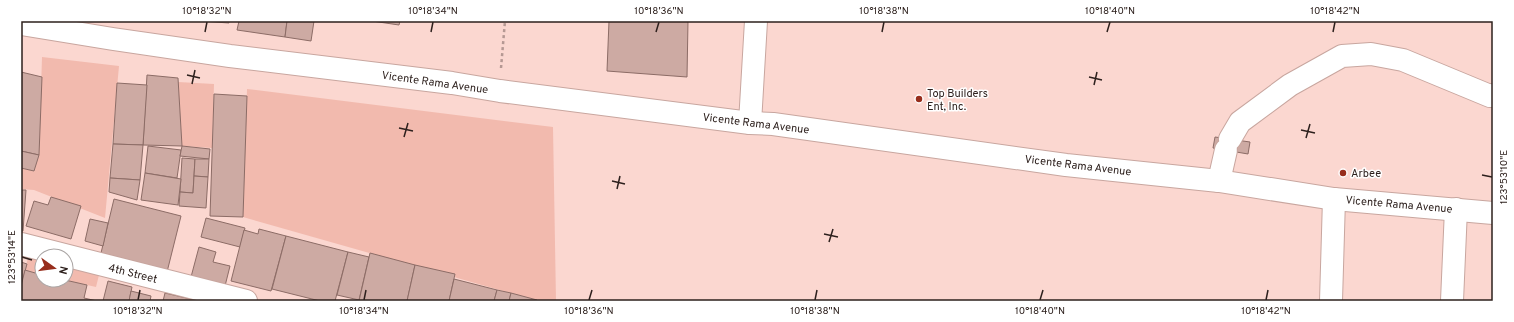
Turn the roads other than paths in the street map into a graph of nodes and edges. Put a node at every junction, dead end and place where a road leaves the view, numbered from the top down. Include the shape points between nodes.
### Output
1 (756, 21) edge
2 (21, 24) edge
3 (84, 27) edge
4 (1493, 95) edge
5 (750, 123) junction
6 (1219, 181) junction
7 (1334, 199) junction
8 (1456, 209) junction
9 (1493, 213) edge
10 (21, 244) edge
11 (246, 301) edge
12 (1331, 301) edge
13 (1452, 301) edge

1 - 5 main road
2 - 3 main road, Vicente Rama Avenue
3 - 5 main road, Vicente Rama Avenue via 112,39
4 - 6 main road via 1490,96 1403,60 1371,54 1342,56 1290,85 1240,122 1228,145
5 - 6 main road, Vicente Rama Avenue via 1066,165
6 - 7 main road, Vicente Rama Avenue
7 - 8 main road, Vicente Rama Avenue
7 - 12 main road
8 - 9 main road, Vicente Rama Avenue
8 - 13 main road
10 - 11 main road, 4th Street

